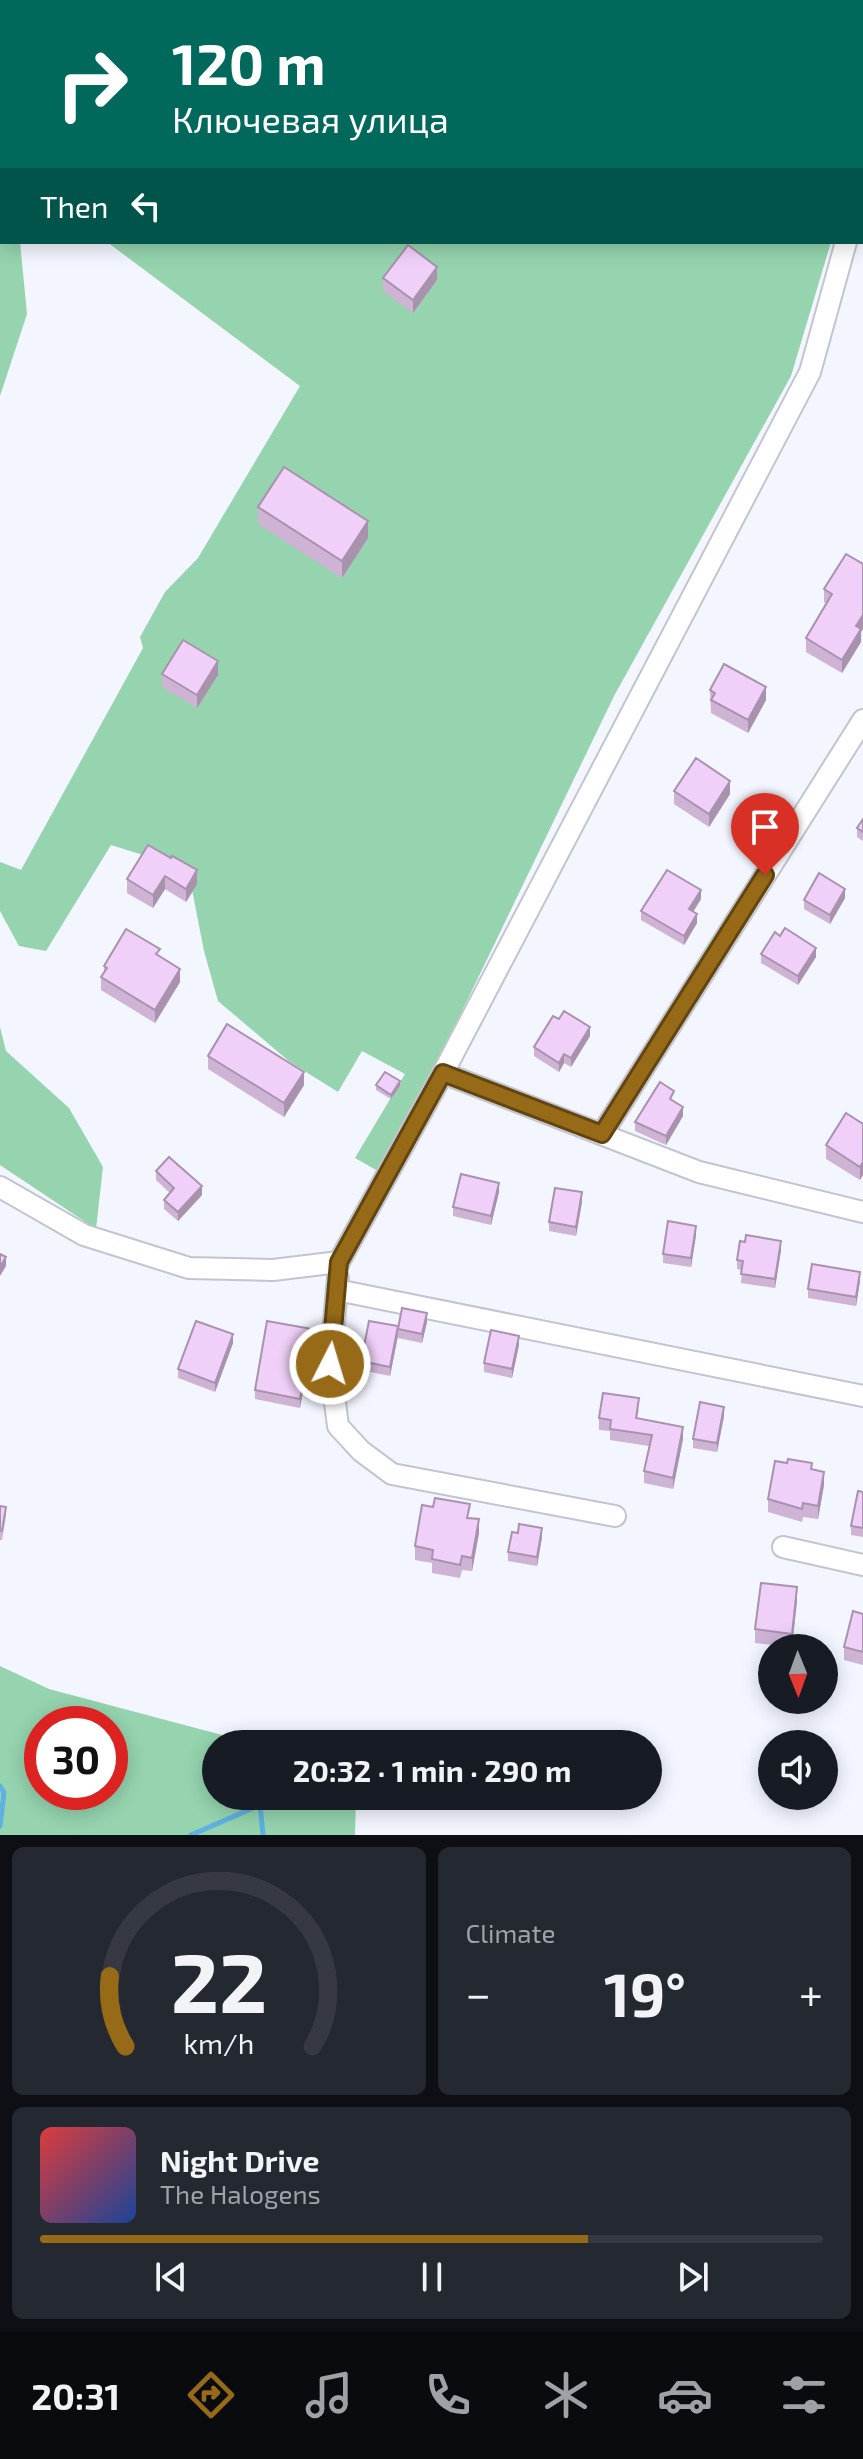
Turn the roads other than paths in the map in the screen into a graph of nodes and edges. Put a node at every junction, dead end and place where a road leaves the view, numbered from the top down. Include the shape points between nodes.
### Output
1 (845, 244) edge
2 (863, 720) edge
3 (443, 1073) junction
4 (602, 1134) junction
5 (0, 1187) edge
6 (863, 1212) edge
7 (339, 1262) junction
8 (337, 1290) junction
9 (863, 1396) edge
10 (615, 1516) dead end
11 (783, 1547) dead end
12 (863, 1565) edge

1 - 3 street via 810,372
2 - 4 street
3 - 4 street
3 - 7 street
4 - 6 street via 699,1172
5 - 7 street via 84,1235 189,1268 273,1270
7 - 8 street
8 - 9 street
8 - 10 street via 330,1364 338,1426 361,1451 392,1474
11 - 12 street

